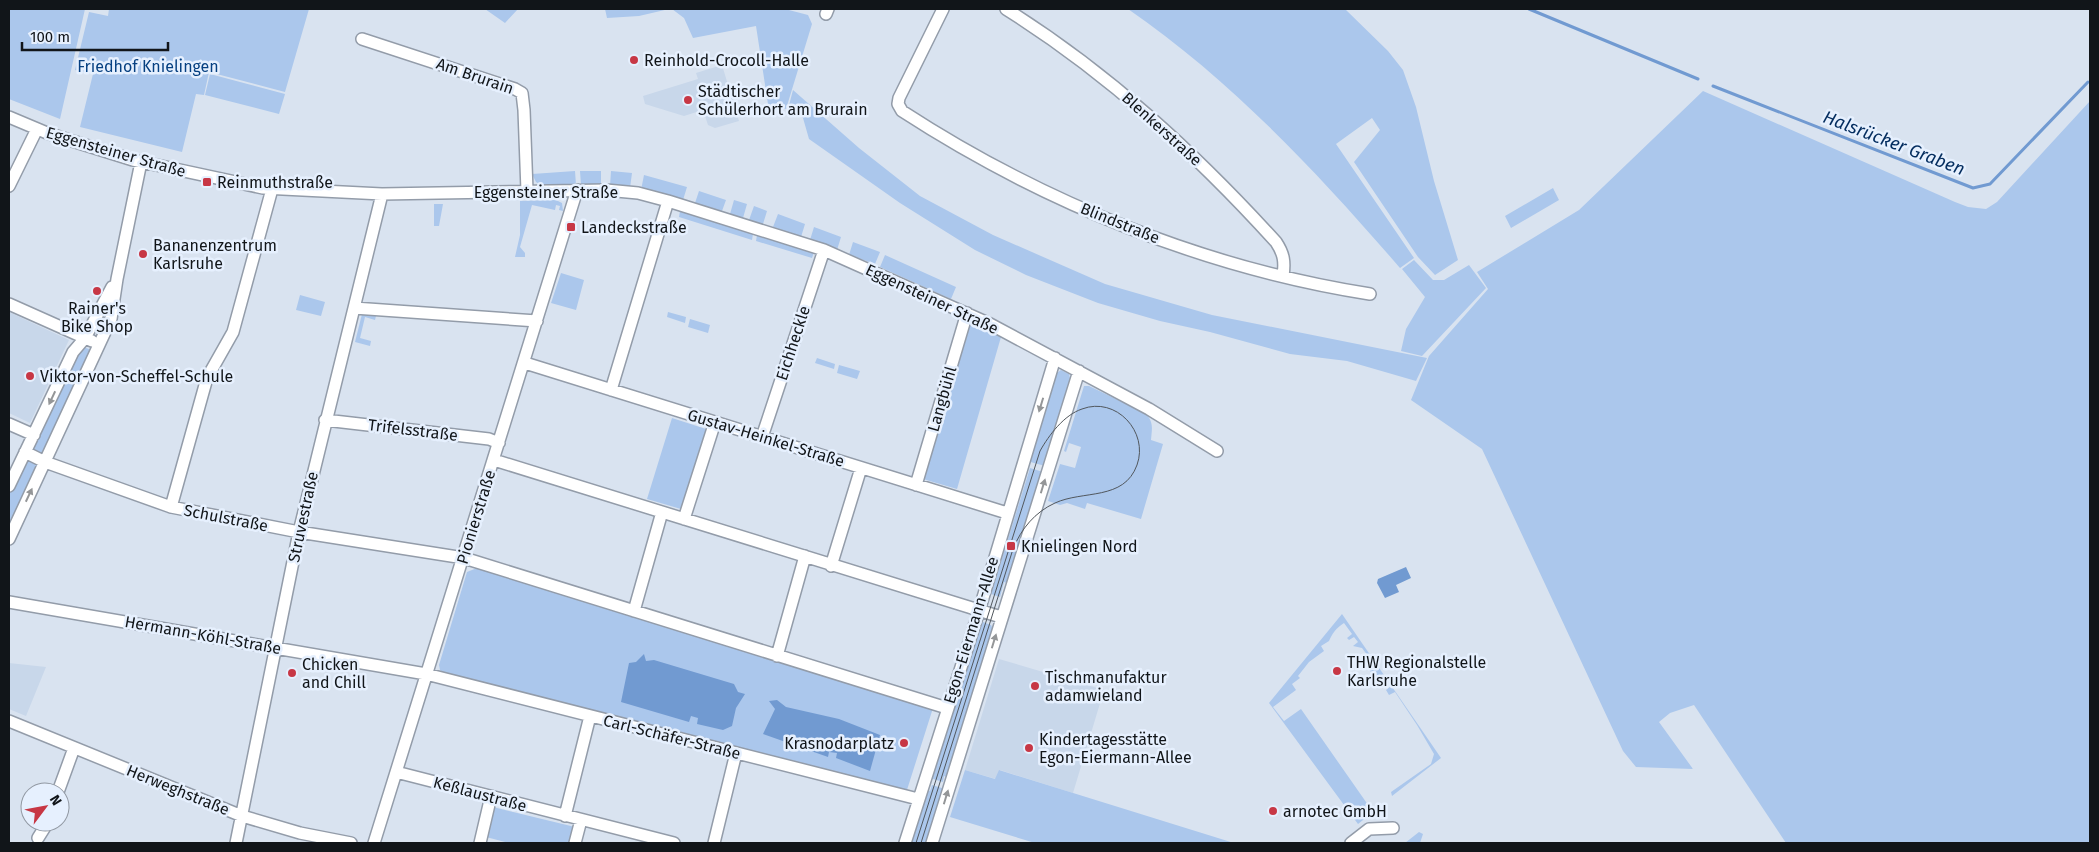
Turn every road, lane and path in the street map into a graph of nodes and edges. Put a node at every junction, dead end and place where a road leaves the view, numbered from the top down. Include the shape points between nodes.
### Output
1 (943, 9) edge
2 (1006, 9) edge
3 (362, 39) dead end
4 (9, 117) edge
5 (37, 129) junction
6 (141, 162) junction
7 (9, 186) edge
8 (272, 189) junction
9 (577, 190) junction
10 (527, 191) junction
11 (382, 194) junction
12 (668, 202) junction
13 (824, 250) junction
14 (1283, 276) junction
15 (117, 279) junction
16 (1370, 294) dead end
17 (9, 304) edge
18 (354, 308) junction
19 (967, 313) junction
20 (537, 321) junction
21 (85, 338) junction
22 (100, 344) junction
23 (1055, 358) junction
24 (525, 363) junction
25 (1079, 371) junction
26 (610, 390) junction
27 (325, 420) junction
28 (715, 422) junction
29 (9, 424) edge
30 (34, 435) junction
31 (762, 437) junction
32 (499, 442) junction
33 (1217, 451) dead end
34 (25, 452) junction
35 (494, 460) junction
36 (45, 462) junction
37 (861, 468) junction
38 (916, 485) junction
39 (9, 486) edge
40 (172, 507) junction
41 (662, 512) junction
42 (1007, 513) junction
43 (684, 519) junction
44 (299, 532) junction
45 (9, 539) edge
46 (805, 556) junction
47 (464, 558) junction
48 (831, 566) junction
49 (9, 602) edge
50 (979, 610) junction
51 (634, 611) junction
52 (1001, 617) junction
53 (276, 648) junction
54 (777, 656) junction
55 (426, 674) junction
56 (947, 708) junction
57 (590, 716) junction
58 (9, 721) edge
59 (74, 748) junction
60 (736, 753) junction
61 (396, 772) junction
62 (62, 782) edge
63 (491, 796) junction
64 (918, 799) junction
65 (242, 816) junction
66 (565, 816) junction
67 (581, 820) junction
68 (1393, 828) dead end
69 (42, 832) edge
70 (38, 838) dead end
71 (236, 843) edge
72 (352, 843) edge
73 (374, 843) edge
74 (480, 843) edge
75 (575, 843) edge
76 (673, 843) edge
77 (714, 843) edge
78 (905, 843) edge
79 (932, 843) edge
80 (1351, 843) edge

1 - 14 street, Blindstraße via 899,98 902,111 947,140 1058,198 1172,244
2 - 14 street, Blenkerstraße via 1120,90 1192,154 1282,250 1285,261
3 - 10 street, Am Brurain via 522,93
4 - 5 street, Eggensteiner Straße
5 - 6 street, Eggensteiner Straße
5 - 7 street
6 - 8 street, Eggensteiner Straße
6 - 15 street
8 - 11 street, Eggensteiner Straße
8 - 40 street via 233,332 207,378
9 - 10 street, Eggensteiner Straße
9 - 12 street, Eggensteiner Straße via 632,192
9 - 20 street, Pionierstraße
10 - 11 street, Eggensteiner Straße
11 - 18 street, Struvestraße
12 - 13 street, Eggensteiner Straße
12 - 26 street
13 - 19 street, Eggensteiner Straße
13 - 31 street, Eichheckle
14 - 16 street, Blindstraße
15 - 21 street
15 - 22 street via 111,319
17 - 21 street
18 - 20 street
18 - 27 street, Struvestraße
19 - 23 street, Eggensteiner Straße
19 - 38 street, Langbühl
20 - 24 street, Pionierstraße
21 - 22 street
21 -> 30 street via 73,352
22 - 36 street
23 - 25 street, Eggensteiner Straße
23 -> 42 street, Egon-Eiermann-Allee
24 - 26 street, Gustav-Heinkel-Straße
24 - 32 street, Pionierstraße
25 - 33 street, Eggensteiner Straße
52 -> 25 street, Egon-Eiermann-Allee
26 - 28 street, Gustav-Heinkel-Straße
27 - 32 street, Trifelsstraße
27 - 44 street, Struvestraße
28 - 31 street, Gustav-Heinkel-Straße
28 - 43 street
29 - 30 street
30 - 34 street
31 - 37 street, Gustav-Heinkel-Straße
32 - 35 street, Pionierstraße
34 - 36 street, Schulstraße
34 - 39 street
35 - 41 street
35 - 47 street, Pionierstraße
36 - 40 street, Schulstraße
45 -> 36 street
37 - 38 street, Gustav-Heinkel-Straße
37 - 48 street
38 - 42 street, Gustav-Heinkel-Straße
40 - 44 street, Schulstraße
41 - 43 street
41 - 51 street
42 - 50 street, Egon-Eiermann-Allee
43 - 46 street
44 - 47 street, Schulstraße
44 - 53 street, Struvestraße
46 - 48 street
46 - 54 street
47 - 51 street, Schulstraße
47 - 55 street, Pionierstraße
48 - 50 street
49 - 53 street, Hermann-Köhl-Straße
50 - 52 street
50 - 56 street, Egon-Eiermann-Allee
51 - 54 street, Schulstraße
79 -> 52 street, Egon-Eiermann-Allee
53 - 55 street, Hermann-Köhl-Straße
53 - 65 street, Struvestraße
54 - 56 street, Schulstraße
55 - 57 street, Carl-Schäfer-Straße
55 - 61 street, Pionierstraße
56 - 64 street, Egon-Eiermann-Allee
57 - 60 street, Carl-Schäfer-Straße
57 - 66 street
58 - 59 street, Herweghstraße
59 - 62 street
59 - 65 street, Herweghstraße
60 - 64 street, Carl-Schäfer-Straße
60 - 77 street
61 - 63 street, Keßlaustraße
61 - 73 street, Pionierstraße
63 - 66 street, Keßlaustraße
63 - 74 street
64 - 78 street, Egon-Eiermann-Allee
65 - 71 street, Struvestraße
65 - 72 street, Herweghstraße via 300,833
66 - 67 street, Keßlaustraße
67 - 75 street
67 - 76 street, Keßlaustraße
68 - 80 street via 1369,829
69 - 70 street

